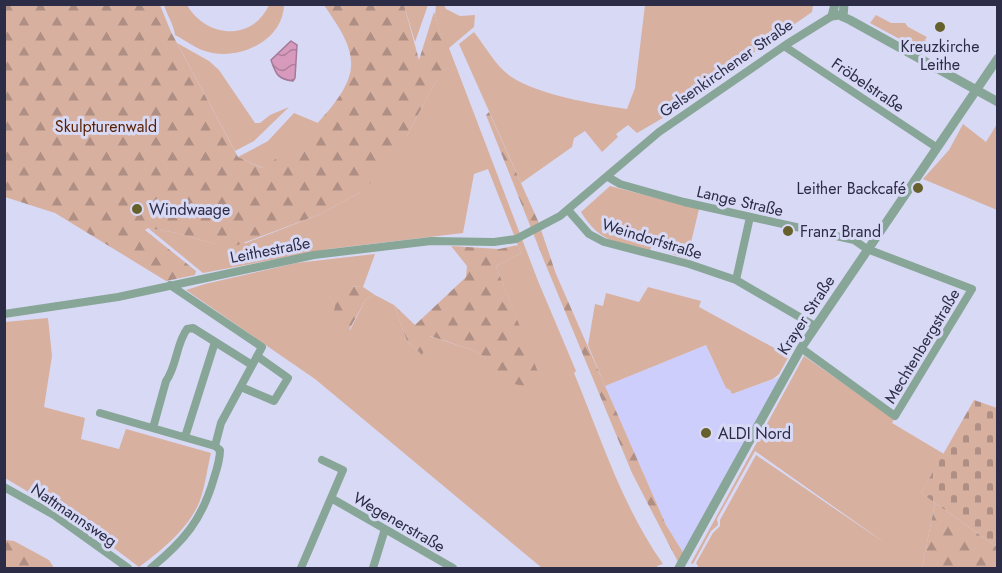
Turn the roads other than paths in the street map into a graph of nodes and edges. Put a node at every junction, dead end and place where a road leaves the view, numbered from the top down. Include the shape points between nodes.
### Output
1 (835, 4) edge
2 (844, 4) edge
3 (832, 16) junction
4 (843, 17) junction
5 (784, 46) junction
6 (998, 58) edge
7 (976, 88) junction
8 (998, 102) edge
9 (936, 147) junction
10 (608, 177) junction
11 (568, 210) junction
12 (750, 217) junction
13 (542, 227) joint
14 (867, 249) junction
15 (736, 280) junction
16 (170, 285) junction
17 (972, 289) joint
18 (4, 314) edge
19 (815, 326) junction
20 (214, 342) junction
21 (801, 348) junction
22 (257, 356) junction
23 (252, 365) junction
24 (240, 387) junction
25 (100, 413) dead end
26 (153, 428) junction
27 (185, 437) junction
28 (215, 446) junction
29 (322, 460) dead end
30 (4, 487) edge
31 (331, 498) junction
32 (385, 529) junction
33 (128, 568) edge
34 (151, 568) edge
35 (301, 568) edge
36 (372, 568) edge
37 (453, 568) edge
38 (679, 568) edge

1 - 3 street
2 - 4 street
3 - 4 street
3 - 5 street, Gelsenkirchener Straße
4 - 7 street
5 - 9 street, Fröbelstraße
5 - 10 street, Gelsenkirchener Straße via 659,132
6 - 7 street, Krayer Straße
7 - 8 street
7 - 9 street, Krayer Straße
9 - 14 street, Krayer Straße
10 - 11 street, Gelsenkirchener Straße
10 - 12 street, Lange Straße via 652,194
11 - 13 street, Gelsenkirchener Straße
11 - 15 street, Weindorfstraße via 589,234 604,242
12 - 14 street, Lange Straße via 854,240
12 - 15 street
13 - 16 street, Leithestraße via 508,241 431,241 314,255
14 - 17 street, Lange Straße
14 - 19 street, Krayer Straße
15 - 19 street, Weindorfstraße
16 - 18 street, Leithestraße
16 - 22 street via 262,347
17 - 21 street, Mechtenbergstraße via 895,416
19 - 21 street, Krayer Straße
20 - 23 street
20 - 26 street via 193,328 184,332
20 - 27 street
21 - 38 street, Krayer Straße
22 - 23 street
22 - 24 street via 288,378 274,401
23 - 24 street
24 - 28 street via 221,423
25 - 26 street
26 - 27 street
27 - 28 street
28 - 34 street via 220,457 196,524
29 - 31 street via 343,470
30 - 33 street, Nattmannsweg via 63,520
31 - 32 street, Wegenerstraße
31 - 35 street
32 - 36 street
32 - 37 street, Wegenerstraße

